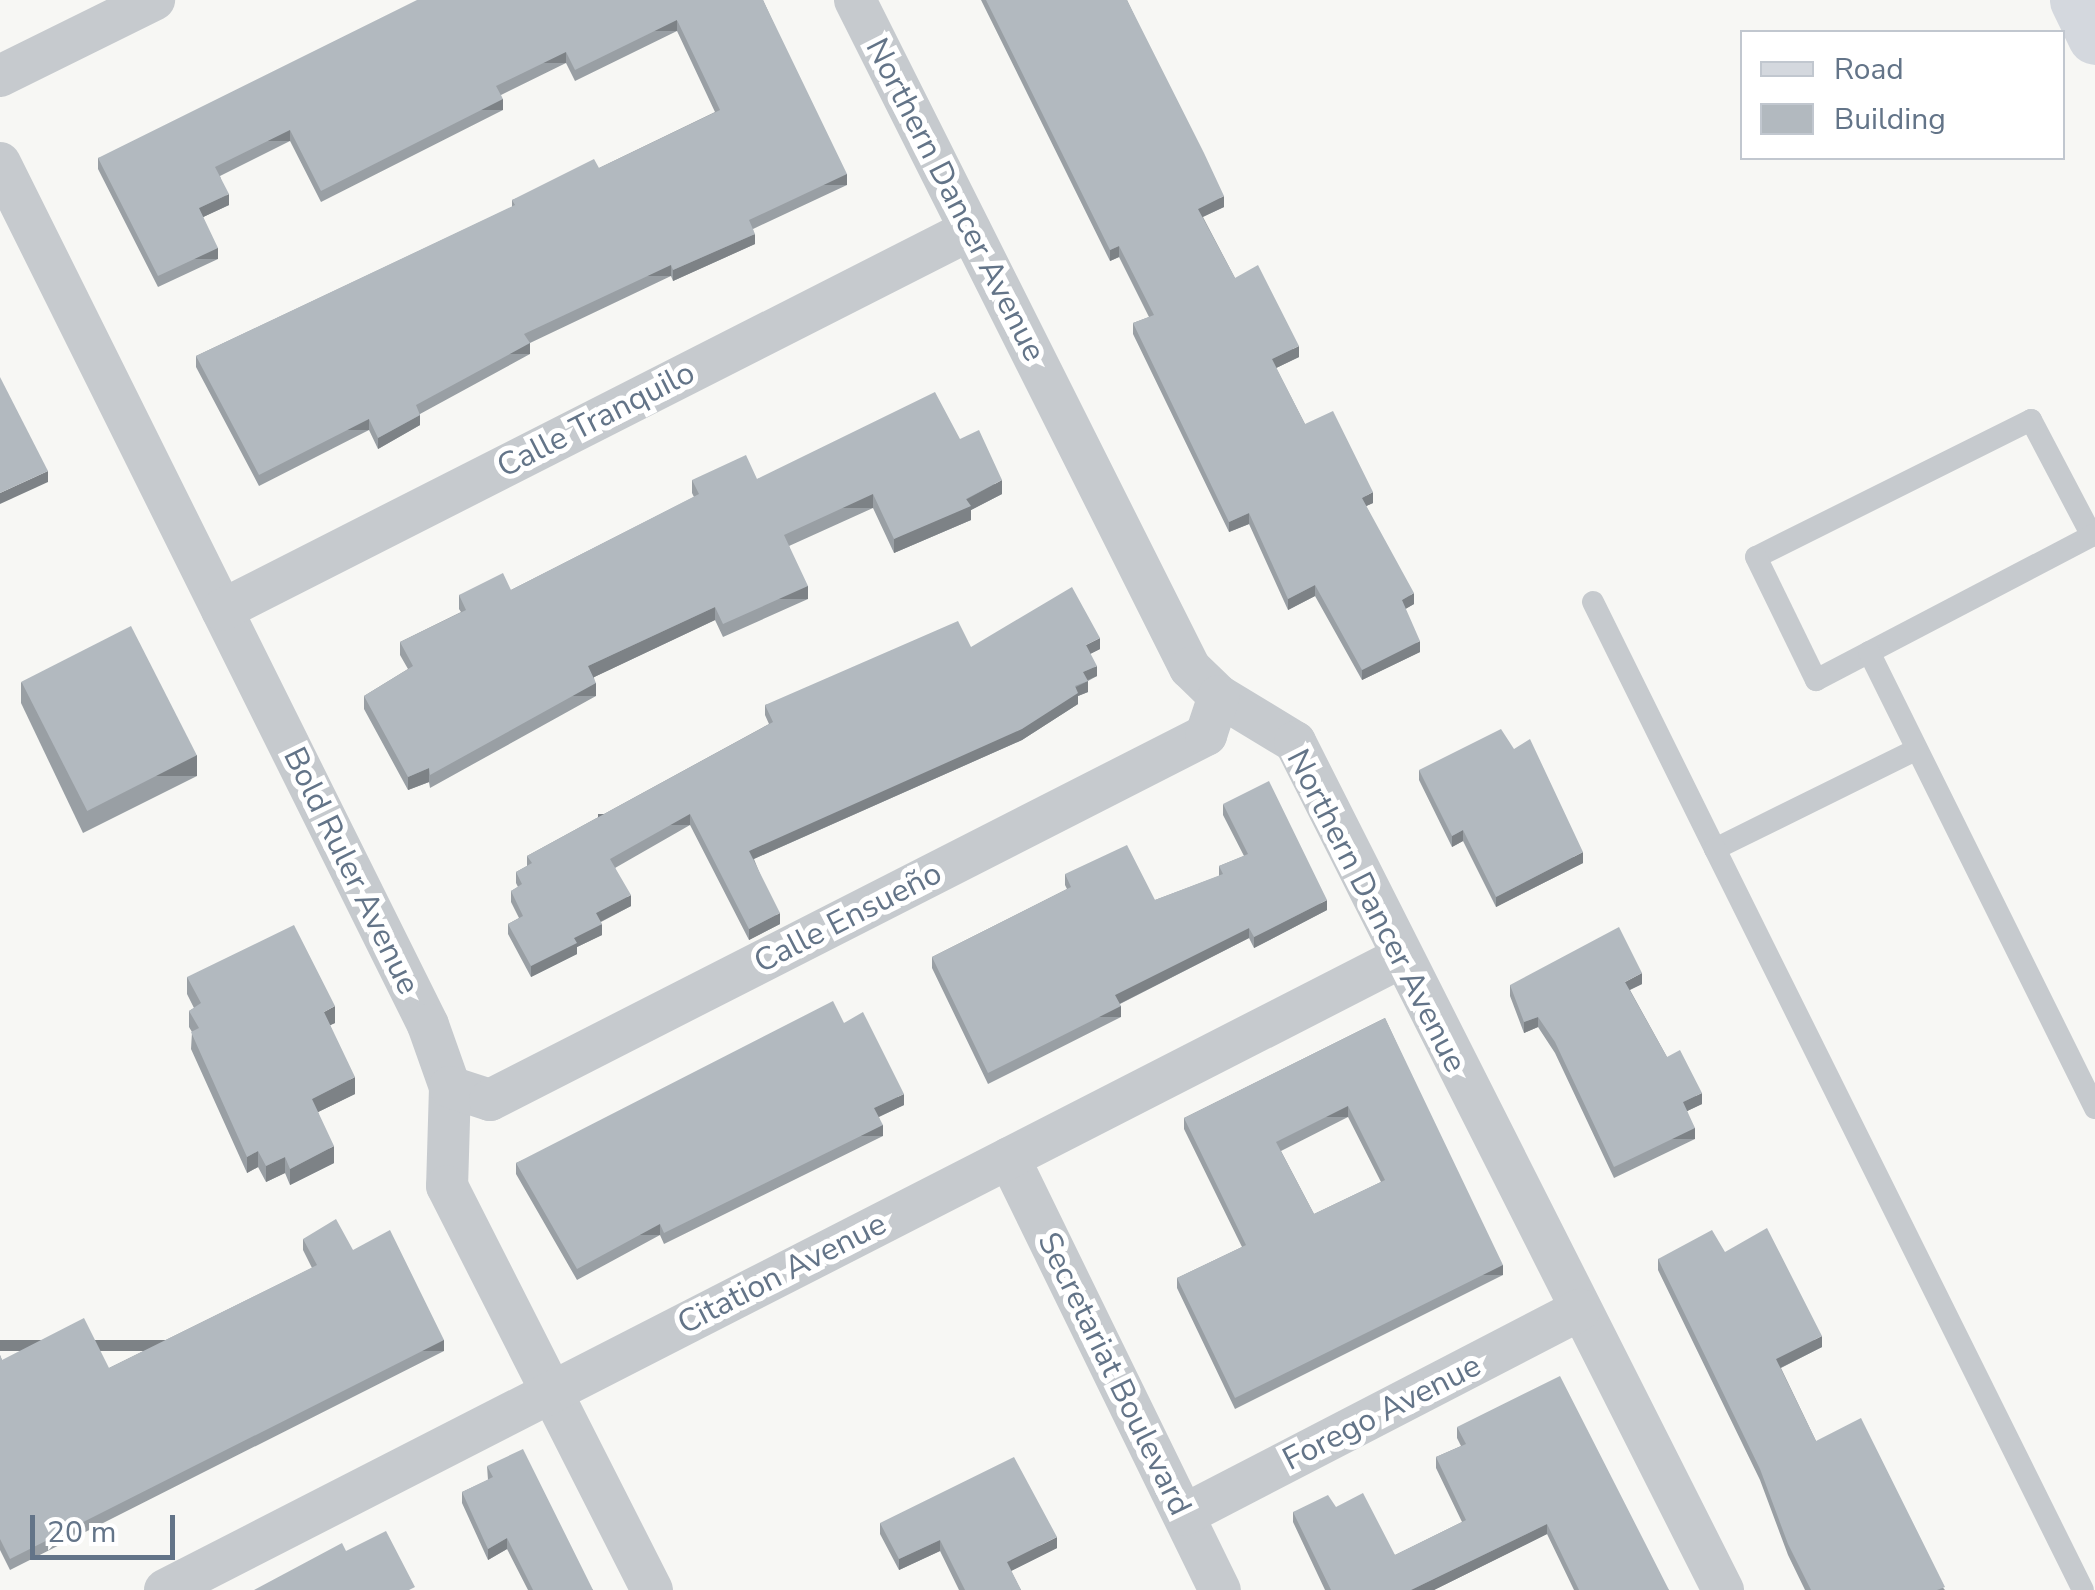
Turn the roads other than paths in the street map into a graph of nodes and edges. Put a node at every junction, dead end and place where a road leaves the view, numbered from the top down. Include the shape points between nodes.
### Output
1 (154, 0) edge
2 (854, 0) edge
3 (2076, 0) edge
4 (2095, 37) edge
5 (0, 76) edge
6 (0, 163) edge
7 (970, 230) junction
8 (2094, 535) edge
9 (1592, 602) dead end
10 (222, 610) junction
11 (1869, 652) junction
12 (1219, 696) junction
13 (1917, 749) junction
14 (1714, 849) junction
15 (1400, 958) junction
16 (450, 1086) junction
17 (2095, 1108) edge
18 (1009, 1158) junction
19 (1580, 1310) junction
20 (552, 1392) junction
21 (1184, 1516) junction
22 (165, 1590) edge
23 (652, 1590) edge
24 (1220, 1590) edge
25 (1723, 1590) edge
26 (2082, 1590) edge

1 - 5 street
2 - 7 street, Northern Dancer Avenue
3 - 4 street
6 - 10 street, Bold Ruler Avenue
7 - 10 street, Calle Tranquilo
7 - 12 street, Northern Dancer Avenue via 1190,668
8 - 11 lane
8 - 11 lane via 2031,420 1756,557 1816,680
9 - 14 lane
10 - 16 street, Bold Ruler Avenue via 428,1024
11 - 13 lane
12 - 15 street, Northern Dancer Avenue via 1295,742
12 - 16 street, Calle Ensueño via 1206,735 490,1100
13 - 14 lane
13 - 17 lane
14 - 26 lane
15 - 18 street, Citation Avenue
15 - 19 street, Northern Dancer Avenue
16 - 20 street, Bold Ruler Avenue via 448,1186
18 - 20 street, Citation Avenue
18 - 21 street, Secretariat Boulevard
19 - 21 street, Forego Avenue
19 - 25 street, Northern Dancer Avenue
20 - 22 street, Citation Avenue
20 - 23 street, Bold Ruler Avenue
21 - 24 street, Secretariat Boulevard

